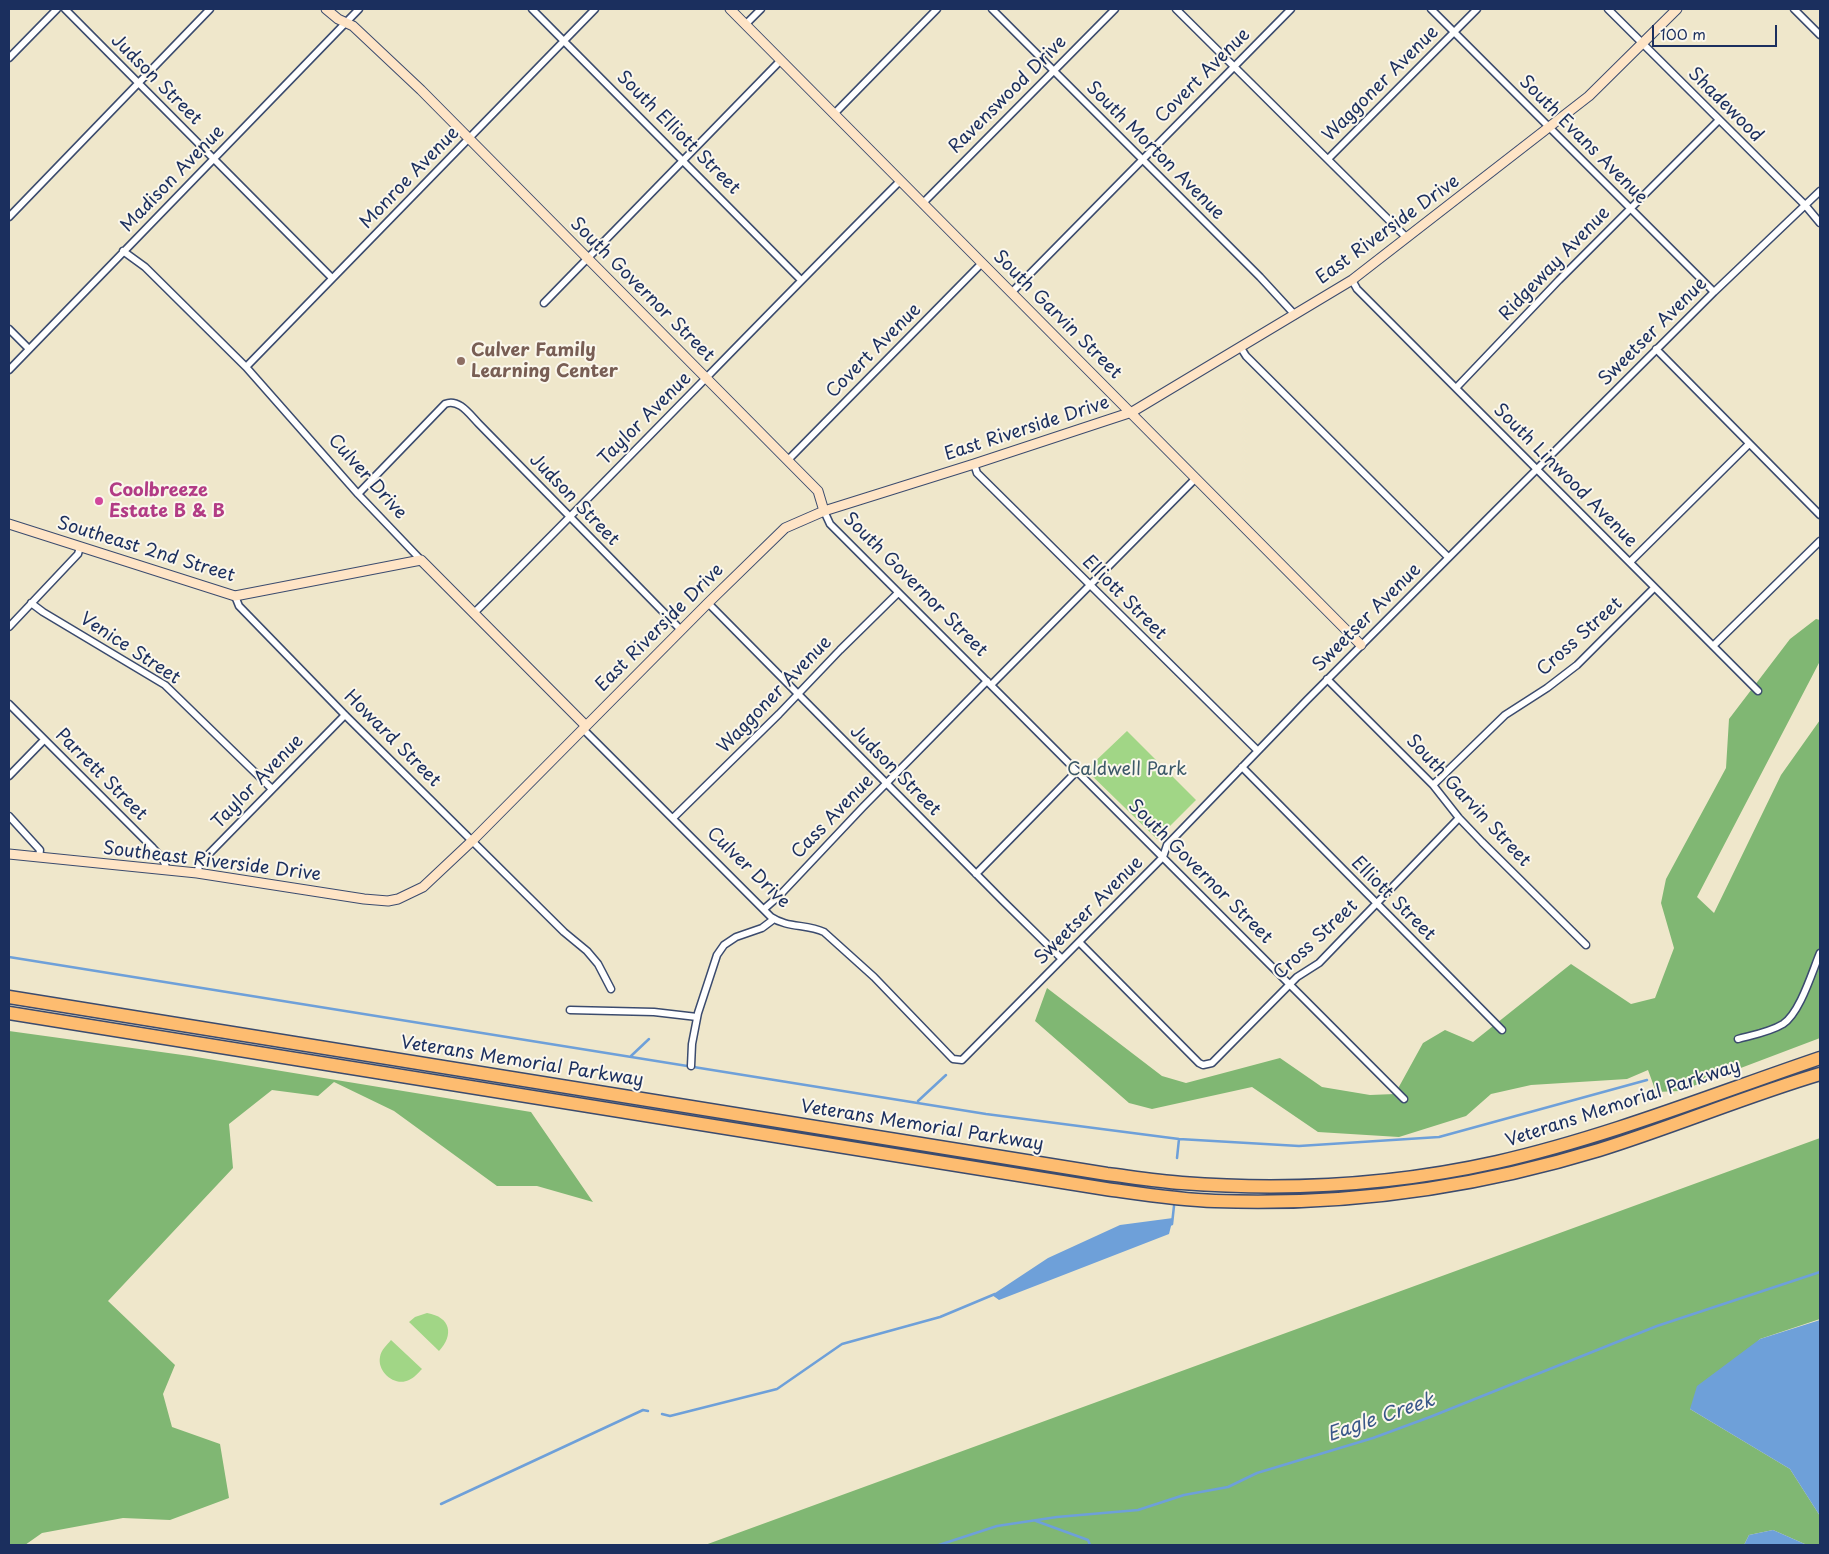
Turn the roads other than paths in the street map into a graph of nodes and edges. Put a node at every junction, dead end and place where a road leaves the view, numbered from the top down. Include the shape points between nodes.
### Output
1 (57, 9) edge
2 (65, 9) edge
3 (210, 9) edge
4 (326, 9) edge
5 (359, 9) edge
6 (532, 9) edge
7 (595, 9) edge
8 (730, 9) edge
9 (761, 9) edge
10 (938, 9) edge
11 (992, 9) edge
12 (1115, 9) edge
13 (1176, 9) edge
14 (1291, 9) edge
15 (1432, 9) edge
16 (1477, 9) edge
17 (1608, 9) edge
18 (1677, 9) edge
19 (1794, 9) edge
20 (346, 22) junction
21 (746, 24) junction
22 (1455, 32) junction
23 (1820, 35) edge
24 (564, 40) junction
25 (1642, 43) junction
26 (9, 58) edge
27 (781, 60) junction
28 (1234, 66) junction
29 (1054, 71) junction
30 (138, 83) junction
31 (834, 114) junction
32 (1719, 120) junction
33 (1550, 127) junction
34 (469, 139) junction
35 (1328, 159) junction
36 (213, 160) junction
37 (683, 160) junction
38 (1142, 160) junction
39 (900, 181) junction
40 (1820, 190) edge
41 (923, 203) junction
42 (1805, 205) junction
43 (1631, 208) junction
44 (9, 217) edge
45 (1820, 223) edge
46 (1407, 238) junction
47 (123, 251) junction
48 (588, 259) junction
49 (982, 263) junction
50 (332, 278) junction
51 (801, 280) junction
52 (1352, 280) junction
53 (1012, 292) junction
54 (1714, 292) junction
55 (544, 303) dead end
56 (1295, 315) junction
57 (9, 329) edge
58 (1241, 348) junction
59 (29, 349) junction
60 (1656, 349) junction
61 (246, 367) junction
62 (9, 370) edge
63 (707, 378) junction
64 (1456, 388) junction
65 (1132, 412) junction
66 (1749, 444) junction
67 (788, 460) junction
68 (974, 464) junction
69 (1537, 469) junction
70 (1196, 478) junction
71 (358, 494) junction
72 (824, 510) junction
73 (1820, 515) edge
74 (570, 518) junction
75 (9, 524) edge
76 (1820, 541) edge
77 (80, 547) junction
78 (1448, 558) junction
79 (421, 560) junction
80 (1630, 562) junction
81 (1090, 586) junction
82 (1654, 588) junction
83 (898, 593) junction
84 (235, 596) junction
85 (31, 603) junction
86 (708, 603) junction
87 (474, 613) junction
88 (9, 626) edge
89 (681, 630) junction
90 (1361, 646) junction
91 (1713, 646) junction
92 (1327, 679) junction
93 (989, 683) junction
94 (1758, 691) dead end
95 (798, 694) junction
96 (9, 704) edge
97 (345, 714) junction
98 (585, 727) junction
99 (44, 740) junction
100 (1257, 750) junction
101 (1242, 767) junction
102 (1076, 772) junction
103 (9, 776) edge
104 (886, 783) junction
105 (1433, 785) junction
106 (272, 789) junction
107 (9, 816) edge
108 (673, 818) junction
109 (1459, 818) junction
110 (473, 840) junction
111 (9, 854) edge
112 (39, 857) junction
113 (1163, 857) junction
114 (166, 870) junction
115 (197, 873) junction
116 (976, 874) junction
117 (410, 894) joint
118 (1376, 903) junction
119 (764, 909) junction
120 (774, 919) junction
121 (1079, 942) junction
122 (1586, 945) dead end
123 (1820, 953) edge
124 (1062, 959) junction
125 (1289, 985) junction
126 (612, 989) dead end
127 (9, 997) edge
128 (570, 1010) dead end
129 (9, 1013) edge
130 (697, 1017) junction
131 (1502, 1030) dead end
132 (1738, 1039) dead end
133 (944, 1049) joint
134 (1820, 1058) edge
135 (691, 1066) dead end
136 (1820, 1074) edge
137 (1404, 1099) dead end

1 - 26 street
2 - 30 street, Judson Street
3 - 30 street
4 - 20 street, South Governor Street
5 - 20 street, Madison Avenue
6 - 24 street, South Elliott Street
7 - 24 street, Monroe Avenue
8 - 21 street, South Garvin Street
9 - 21 street
10 - 31 street
11 - 29 street, South Morton Avenue
12 - 29 street, Ravenswood Drive
13 - 28 street
14 - 28 street, Covert Avenue
15 - 22 street, South Evans Avenue
16 - 22 street, Waggoner Avenue
17 - 25 street, Shadewood
18 - 25 street, East Riverside Drive
19 - 23 street
20 - 34 street, South Governor Street
20 - 36 street, Madison Avenue
21 - 27 street, South Garvin Street
22 - 33 street, South Evans Avenue
22 - 35 street, Waggoner Avenue
24 - 34 street, Monroe Avenue
24 - 37 street, South Elliott Street
25 - 32 street, Shadewood
25 - 33 street, East Riverside Drive via 1589,96
27 - 31 street, South Garvin Street
27 - 37 street
28 - 35 street
28 - 38 street, Covert Avenue
29 - 38 street, South Morton Avenue
29 - 41 street, Ravenswood Drive
30 - 36 street, Judson Street
30 - 44 street
31 - 39 street, South Garvin Street
32 - 42 street, Shadewood
32 - 43 street, Ridgeway Avenue
33 - 43 street, South Evans Avenue
33 - 46 street, East Riverside Drive
34 - 48 street, South Governor Street
34 - 50 street, Monroe Avenue
35 - 46 street
36 - 47 street, Madison Avenue
36 - 50 street, Judson Street
37 - 48 street
37 - 51 street, South Elliott Street
38 - 53 street, Covert Avenue
38 - 56 street, South Morton Avenue
39 - 41 street, South Garvin Street
39 - 51 street, Taylor Avenue
40 - 42 street, Sweetser Avenue
41 - 49 street, South Garvin Street
42 - 45 street, Shadewood
42 - 54 street, Sweetser Avenue
43 - 54 street, South Evans Avenue
43 - 64 street, Ridgeway Avenue
46 - 52 street, East Riverside Drive
47 - 59 street, Madison Avenue
47 - 61 street, Culver Drive via 145,267
48 - 55 street
48 - 63 street, South Governor Street
49 - 53 street, South Garvin Street
49 - 67 street, Covert Avenue
50 - 61 street, Monroe Avenue
51 - 63 street, Taylor Avenue
52 - 56 street, East Riverside Drive
52 - 64 street, South Linwood Avenue via 1357,289
53 - 65 street, South Garvin Street
54 - 60 street, Sweetser Avenue
56 - 58 street, East Riverside Drive
57 - 59 street
58 - 65 street, East Riverside Drive
58 - 78 street
59 - 62 street, Madison Avenue
60 - 66 street
60 - 69 street, Sweetser Avenue
61 - 71 street, Culver Drive
63 - 67 street, South Governor Street
63 - 74 street, Taylor Avenue
64 - 69 street, South Linwood Avenue
65 - 68 street, East Riverside Drive
65 - 70 street, South Garvin Street
66 - 73 street
66 - 80 street
67 - 72 street, South Governor Street via 818,491
68 - 72 street, East Riverside Drive
68 - 81 street, Elliott Street via 977,473
69 - 78 street, Sweetser Avenue
69 - 80 street, South Linwood Avenue
70 - 81 street, Cass Avenue
70 - 90 street, South Garvin Street
71 - 74 street, Judson Street via 449,402 457,403 479,424
71 - 79 street, Culver Drive
72 - 83 street, South Governor Street via 830,524
72 - 86 street, East Riverside Drive via 785,528
74 - 87 street, Taylor Avenue
74 - 89 street, Judson Street
75 - 77 street, Southeast 2nd Street
76 - 91 street
77 - 84 street, Southeast 2nd Street
77 - 85 street via 78,554
78 - 90 street, Sweetser Avenue
79 - 84 street, Southeast 2nd Street
79 - 87 street, Culver Drive
80 - 82 street, South Linwood Avenue
81 - 93 street, Cass Avenue
81 - 100 street, Elliott Street
82 - 91 street, South Linwood Avenue
82 - 105 street, Cross Street via 1578,664 1505,715
83 - 93 street, South Governor Street
83 - 95 street, Waggoner Avenue
84 - 97 street, Howard Street via 239,606
85 - 88 street
85 - 106 street, Venice Street via 164,685
86 - 89 street, East Riverside Drive
86 - 95 street, Judson Street
87 - 98 street, Culver Drive
89 - 98 street, East Riverside Drive
90 - 92 street, Sweetser Avenue
91 - 94 street, South Linwood Avenue
92 - 100 street, Sweetser Avenue
92 - 105 street, South Garvin Street
93 - 102 street, South Governor Street
93 - 104 street, Cass Avenue
95 - 104 street, Judson Street
95 - 108 street, Waggoner Avenue
96 - 99 street, Parrett Street
97 - 106 street, Taylor Avenue
97 - 110 street, Howard Street
98 - 108 street, Culver Drive
98 - 110 street, East Riverside Drive
99 - 103 street
99 - 114 street, Parrett Street via 152,846 166,864
100 - 101 street, Sweetser Avenue
101 - 113 street, Sweetser Avenue via 1167,845
101 - 118 street, Elliott Street
102 - 113 street, South Governor Street
102 - 116 street
104 - 116 street, Judson Street
104 - 119 street, Cass Avenue
105 - 109 street, South Garvin Street
106 - 115 street, Taylor Avenue via 200,863
107 - 112 street via 40,850
108 - 119 street, Culver Drive
109 - 118 street, Cross Street
109 - 122 street, South Garvin Street
110 - 117 street, East Riverside Drive via 423,887
110 - 126 street, Howard Street via 564,932 588,951
111 - 112 street, Southeast Riverside Drive
112 - 114 street, Southeast Riverside Drive
113 - 121 street, Sweetser Avenue
113 - 125 street, South Governor Street
114 - 115 street, Southeast Riverside Drive
115 - 117 street, Southeast Riverside Drive via 364,899 388,900
116 - 124 street, Judson Street
118 - 125 street, Cross Street via 1319,963
118 - 131 street, Elliott Street
119 - 120 street, Culver Drive
120 - 130 street via 724,945 717,955
120 - 133 street, Culver Drive via 817,928 829,935
121 - 124 street, Sweetser Avenue
121 - 125 street, Cross Street via 1204,1065 1213,1063
123 - 132 street via 1798,1006 1788,1020
124 - 133 street, Sweetser Avenue via 967,1057 957,1061
125 - 137 street, South Governor Street
127 - 134 highway, Veterans Memorial Parkway via 1107,1174 1223,1186 1301,1186 1391,1180 1496,1162 1612,1129
128 - 130 street via 654,1012
129 - 136 highway, Veterans Memorial Parkway via 1106,1189 1214,1201 1353,1199 1503,1176 1601,1149
130 - 135 street

